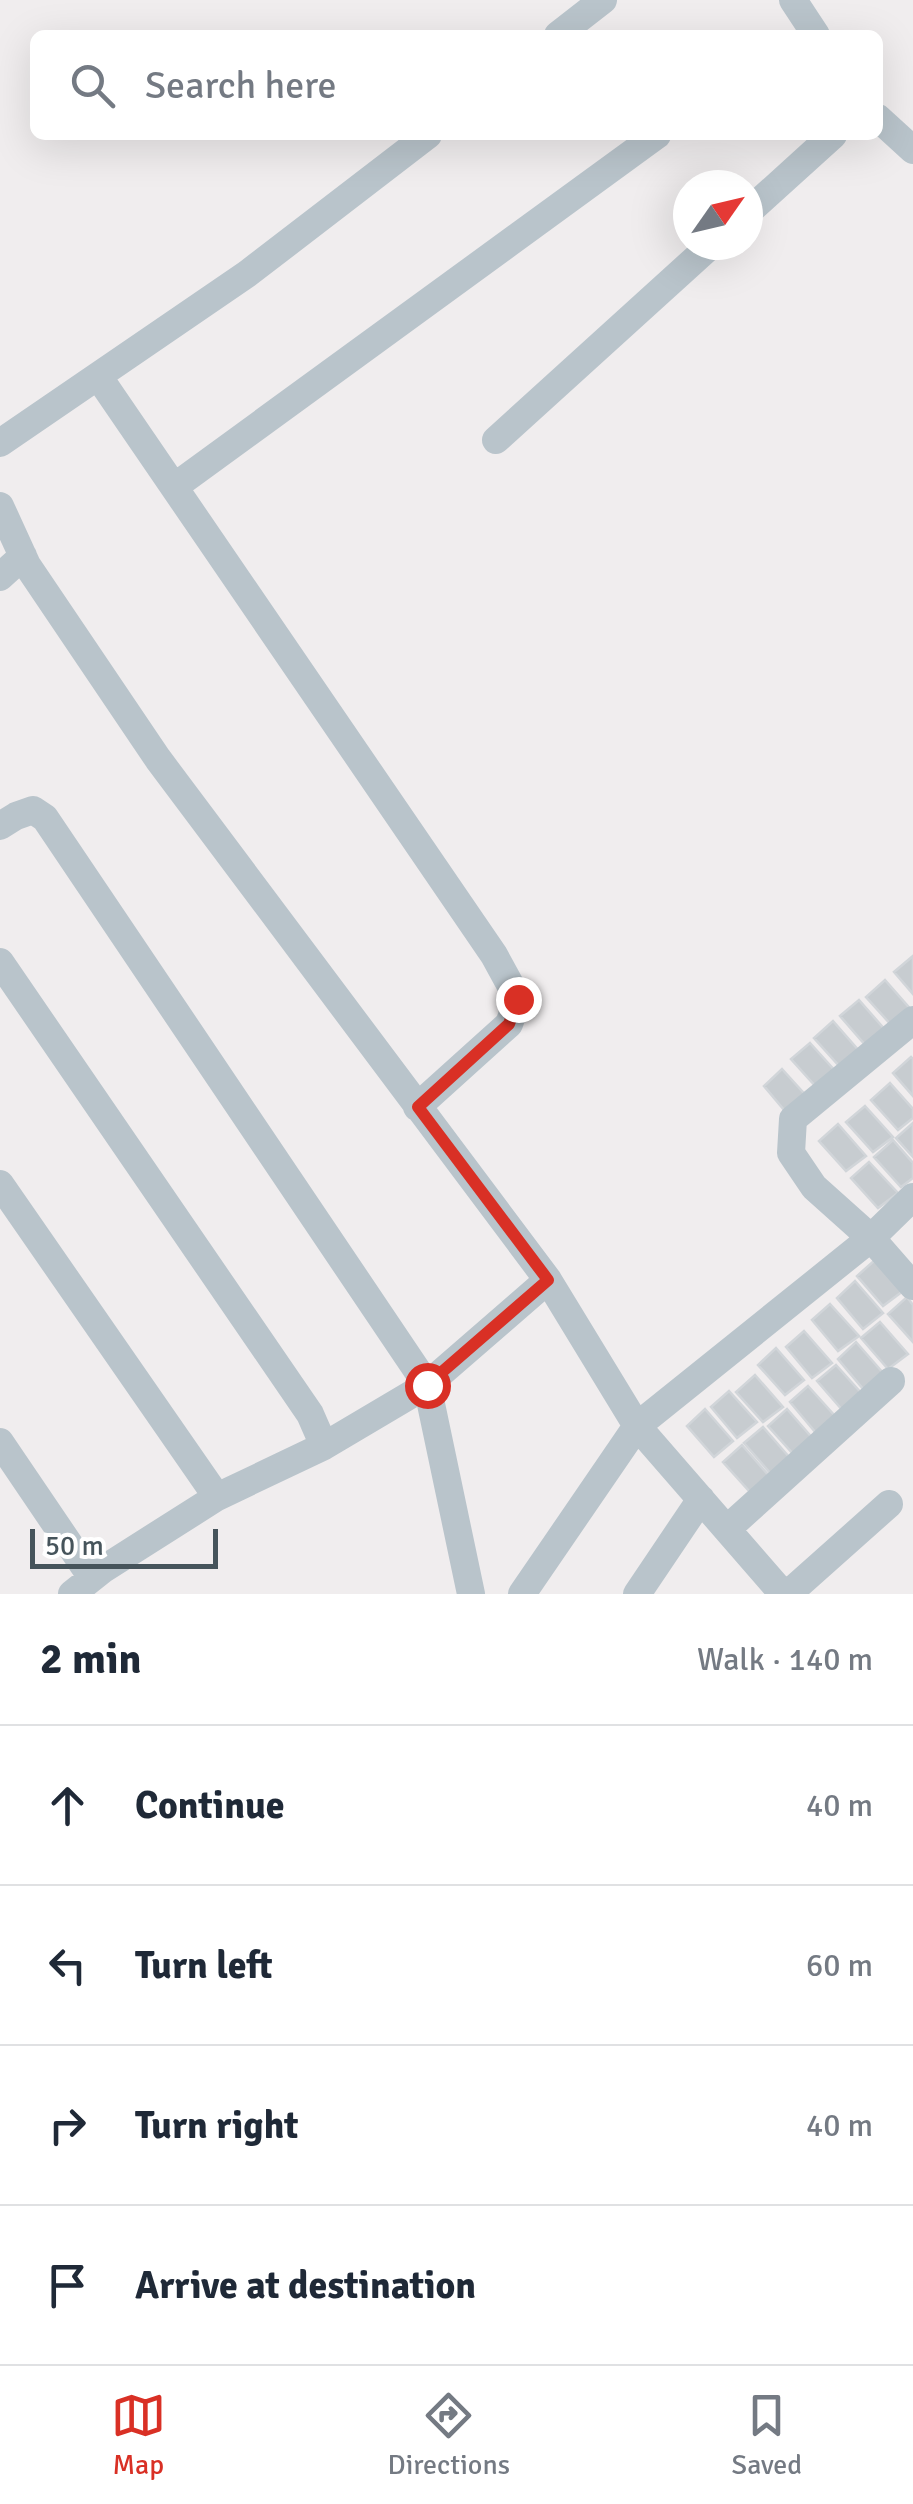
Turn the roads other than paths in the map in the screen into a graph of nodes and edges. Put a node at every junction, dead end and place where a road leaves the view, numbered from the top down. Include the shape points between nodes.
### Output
1 (604, 0) edge
2 (793, 0) edge
3 (565, 30) edge
4 (807, 30) edge
5 (883, 123) edge
6 (421, 140) edge
7 (650, 140) edge
8 (827, 140) edge
9 (913, 150) edge
10 (763, 198) edge
11 (694, 260) edge
12 (98, 376) junction
13 (496, 440) dead end
14 (0, 443) edge
15 (174, 487) junction
16 (0, 506) edge
17 (23, 556) junction
18 (0, 577) edge
19 (0, 826) edge
20 (0, 962) edge
21 (913, 1020) edge
22 (418, 1107) junction
23 (0, 1184) edge
24 (913, 1197) edge
25 (870, 1238) junction
26 (548, 1280) junction
27 (913, 1286) edge
28 (891, 1381) dead end
29 (427, 1385) junction
30 (637, 1426) junction
31 (0, 1442) edge
32 (324, 1446) junction
33 (217, 1496) junction
34 (701, 1499) junction
35 (889, 1504) dead end
36 (727, 1530) junction
37 (102, 1570) junction
38 (72, 1594) edge
39 (471, 1594) edge
40 (522, 1594) edge
41 (637, 1594) edge
42 (786, 1594) edge

1 - 3 street
2 - 4 street
5 - 9 street
6 - 12 street via 247,274
7 - 15 street
8 - 10 street
11 - 13 street
12 - 14 street
12 - 15 street
15 - 22 street via 518,999 509,1024
16 - 17 street
17 - 18 street
17 - 22 street via 158,759
19 - 29 street via 33,810 45,818
20 - 32 street via 310,1414
21 - 25 street via 794,1120 791,1153 814,1187
22 - 26 street
23 - 33 street
24 - 25 street
25 - 27 street
25 - 30 street
26 - 29 street
26 - 30 street
28 - 36 street
29 - 32 street
29 - 39 street
30 - 34 street
30 - 40 street
31 - 37 street via 86,1569
32 - 33 street
33 - 37 street
34 - 36 street
34 - 41 street
35 - 42 street
36 - 42 street
37 - 38 street

